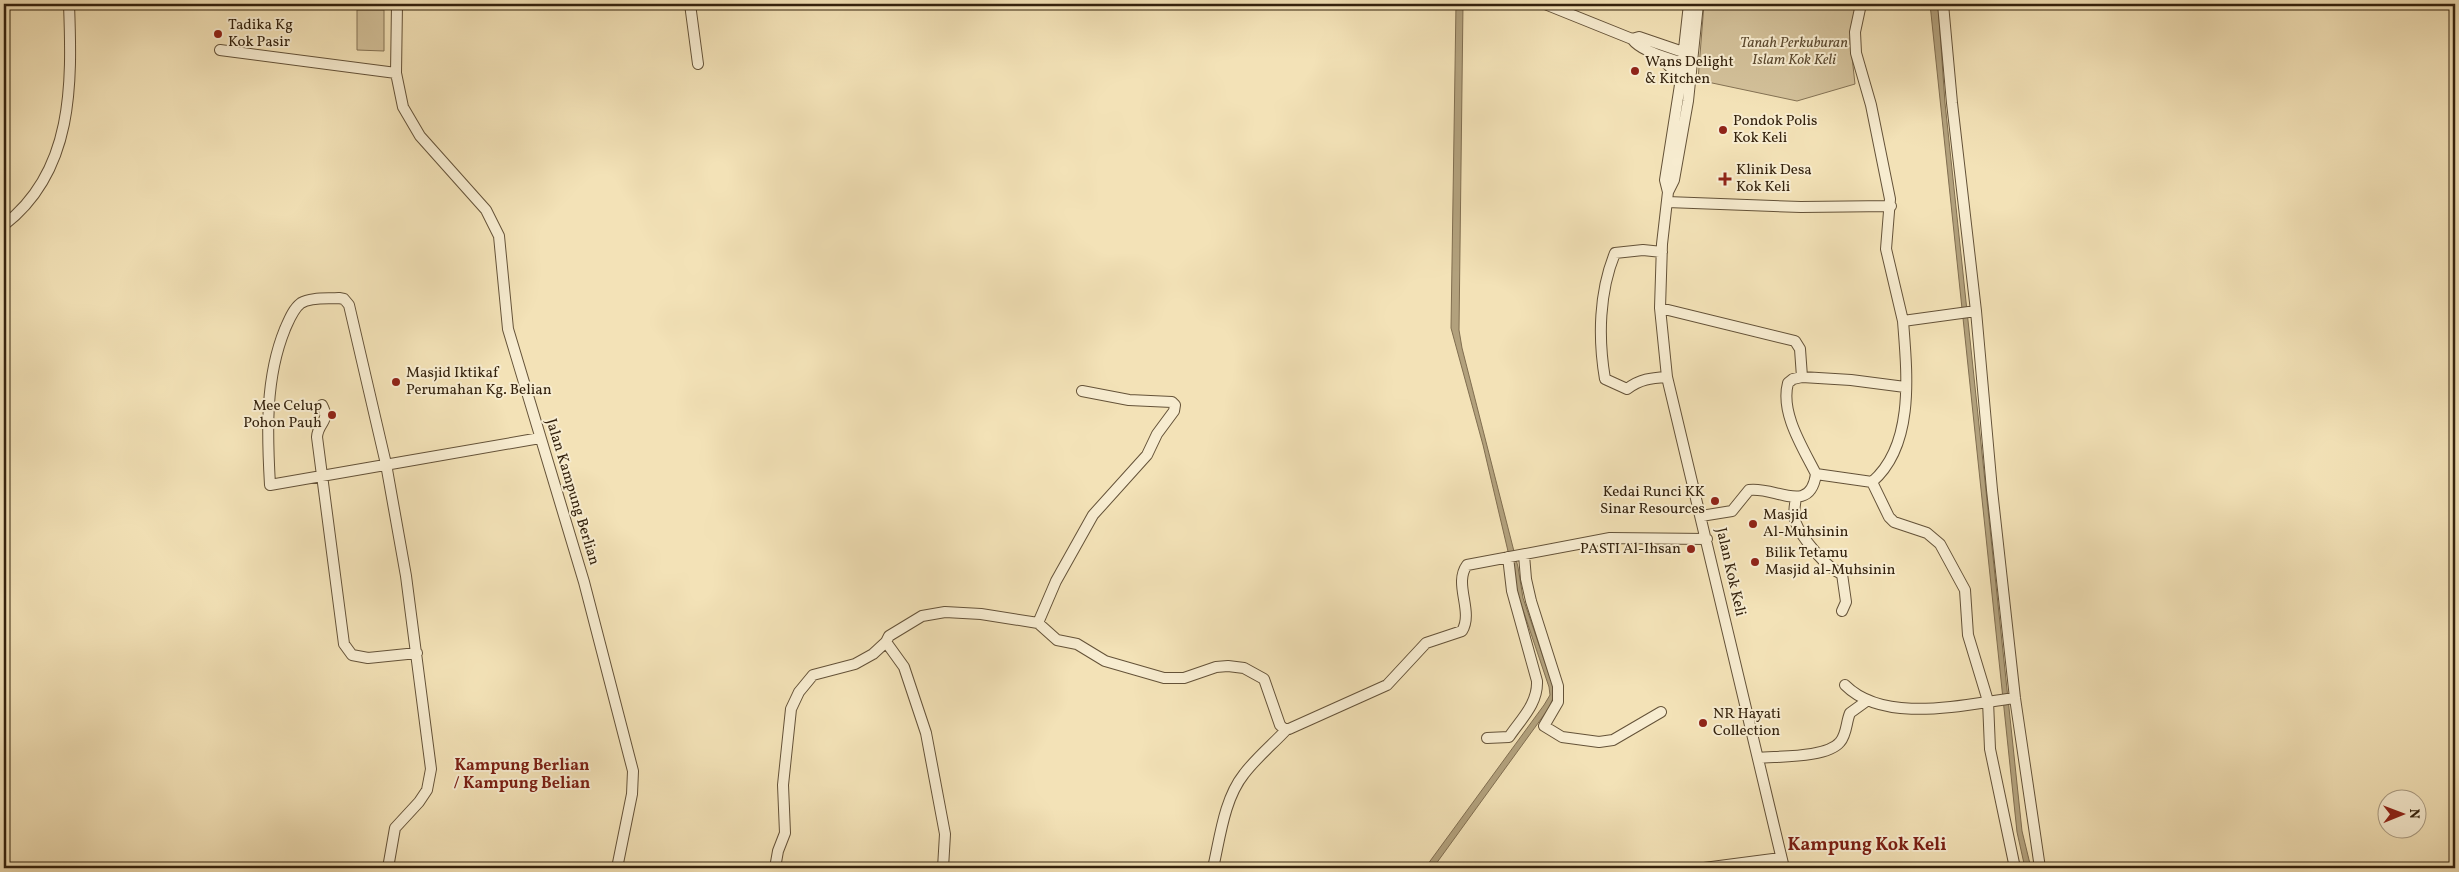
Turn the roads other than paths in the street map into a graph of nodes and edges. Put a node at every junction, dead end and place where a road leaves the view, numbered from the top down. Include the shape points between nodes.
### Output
1 (69, 4) edge
2 (397, 4) edge
3 (690, 4) edge
4 (1546, 4) edge
5 (1689, 4) edge
6 (1698, 4) edge
7 (1860, 4) edge
8 (1943, 4) edge
9 (1697, 18) junction
10 (1687, 26) junction
11 (1632, 38) junction
12 (1654, 43) junction
13 (220, 50) dead end
14 (1655, 54) junction
15 (1684, 58) junction
16 (698, 64) dead end
17 (396, 73) junction
18 (1680, 85) junction
19 (1688, 101) junction
20 (1668, 197) junction
21 (1891, 206) junction
22 (4, 225) edge
23 (1662, 252) junction
24 (1660, 308) junction
25 (1973, 312) junction
26 (1903, 321) junction
27 (1667, 377) junction
28 (1802, 377) junction
29 (1905, 387) junction
30 (1082, 391) dead end
31 (322, 404) dead end
32 (540, 438) junction
33 (386, 464) junction
34 (1816, 474) junction
35 (322, 476) junction
36 (1872, 482) junction
37 (1796, 497) junction
38 (1701, 516) junction
39 (1707, 539) junction
40 (1524, 555) junction
41 (1508, 557) junction
42 (1842, 611) dead end
43 (1038, 623) junction
44 (886, 642) junction
45 (417, 654) junction
46 (1845, 685) dead end
47 (2014, 698) junction
48 (1868, 700) junction
49 (1993, 700) junction
50 (1661, 712) dead end
51 (1286, 730) junction
52 (1487, 738) dead end
53 (1758, 758) junction
54 (1783, 863) edge
55 (388, 868) edge
56 (617, 868) edge
57 (775, 868) edge
58 (943, 868) edge
59 (1213, 868) edge
60 (1669, 868) edge
61 (1684, 868) edge
62 (1704, 868) edge
63 (2015, 868) edge
64 (2040, 868) edge

1 - 22 street via 69,88 62,133 51,167 38,191
2 - 17 street, Jalan Kampung Berlian
3 - 16 street
4 - 11 street
5 - 10 street, Jalan Kok Keli
6 - 9 street, Jalan Kok Keli
7 - 21 street via 1855,32 1856,53 1871,105
8 - 25 street
9 - 15 street
9 - 19 street, Jalan Kok Keli
10 - 12 street via 1675,41
10 - 15 street, Jalan Kok Keli
11 - 12 street via 1639,37
11 - 14 street via 1636,44
12 - 15 street
13 - 17 street
14 - 15 street
14 - 18 street via 1671,68
15 - 18 street, Jalan Kok Keli
15 - 19 street
17 - 32 street, Jalan Kampung Berlian via 403,106 420,136 486,210 499,236 508,329
18 - 20 street, Jalan Kok Keli via 1665,180
19 - 20 street, Jalan Kok Keli
20 - 21 street via 1792,207
20 - 23 street, Jalan Kok Keli
21 - 26 street via 1886,249
23 - 24 street, Jalan Kok Keli
23 - 27 street via 1615,253 1604,303 1601,348 1606,379 1620,386 1628,388 1637,381
24 - 27 street, Jalan Kok Keli
24 - 28 street via 1795,342 1800,349
25 - 26 street
25 - 47 street
26 - 29 street
27 - 38 street, Jalan Kok Keli
28 - 29 street
28 - 34 street via 1793,378 1788,383 1788,403 1797,436
29 - 36 street via 1897,448 1886,469
30 - 43 street via 1129,400 1172,402 1174,411 1157,434 1147,456 1093,515 1056,582
31 - 35 street via 325,418 317,437
32 - 33 street
32 - 56 street, Jalan Kampung Berlian via 584,582 633,771 632,794
33 - 35 street
33 - 35 street via 349,305 339,298 306,301 294,310 277,349 270,387 270,485
33 - 45 street
34 - 36 street
34 - 37 street via 1810,492
35 - 45 street via 344,644 352,655 368,658
36 - 49 street via 1889,517 1899,525 1928,533 1949,556 1966,590 1968,635
37 - 38 street via 1758,488 1749,490 1732,510
37 - 42 street via 1794,517 1800,530 1828,566 1842,574 1846,602
38 - 39 street, Jalan Kok Keli
39 - 40 street via 1619,537
39 - 53 street, Jalan Kok Keli
40 - 41 street
40 - 50 street via 1531,601 1558,686 1558,702 1544,726 1562,737 1599,742 1613,740
41 - 51 street via 1473,563 1464,569 1462,584 1466,619 1462,631 1426,643 1387,685
41 - 52 street via 1512,591 1538,692 1534,703 1508,736
43 - 44 street via 945,612 922,616 889,636
43 - 51 street via 1057,640 1077,644 1105,661 1164,678 1178,679 1228,666 1257,673 1267,683 1280,725
44 - 57 street via 874,654 855,664 813,675 799,692 791,709 783,785 785,833
44 - 58 street via 904,667 926,733 945,834
45 - 55 street via 431,769 427,790 394,828
46 - 48 street
47 - 49 street
47 - 64 street
48 - 49 street via 1921,709
48 - 53 street via 1850,713 1844,736 1832,749
49 - 63 street via 1990,750
51 - 59 street via 1244,774 1236,787
53 - 54 street, Jalan Kok Keli
54 - 62 street
60 - 61 street

